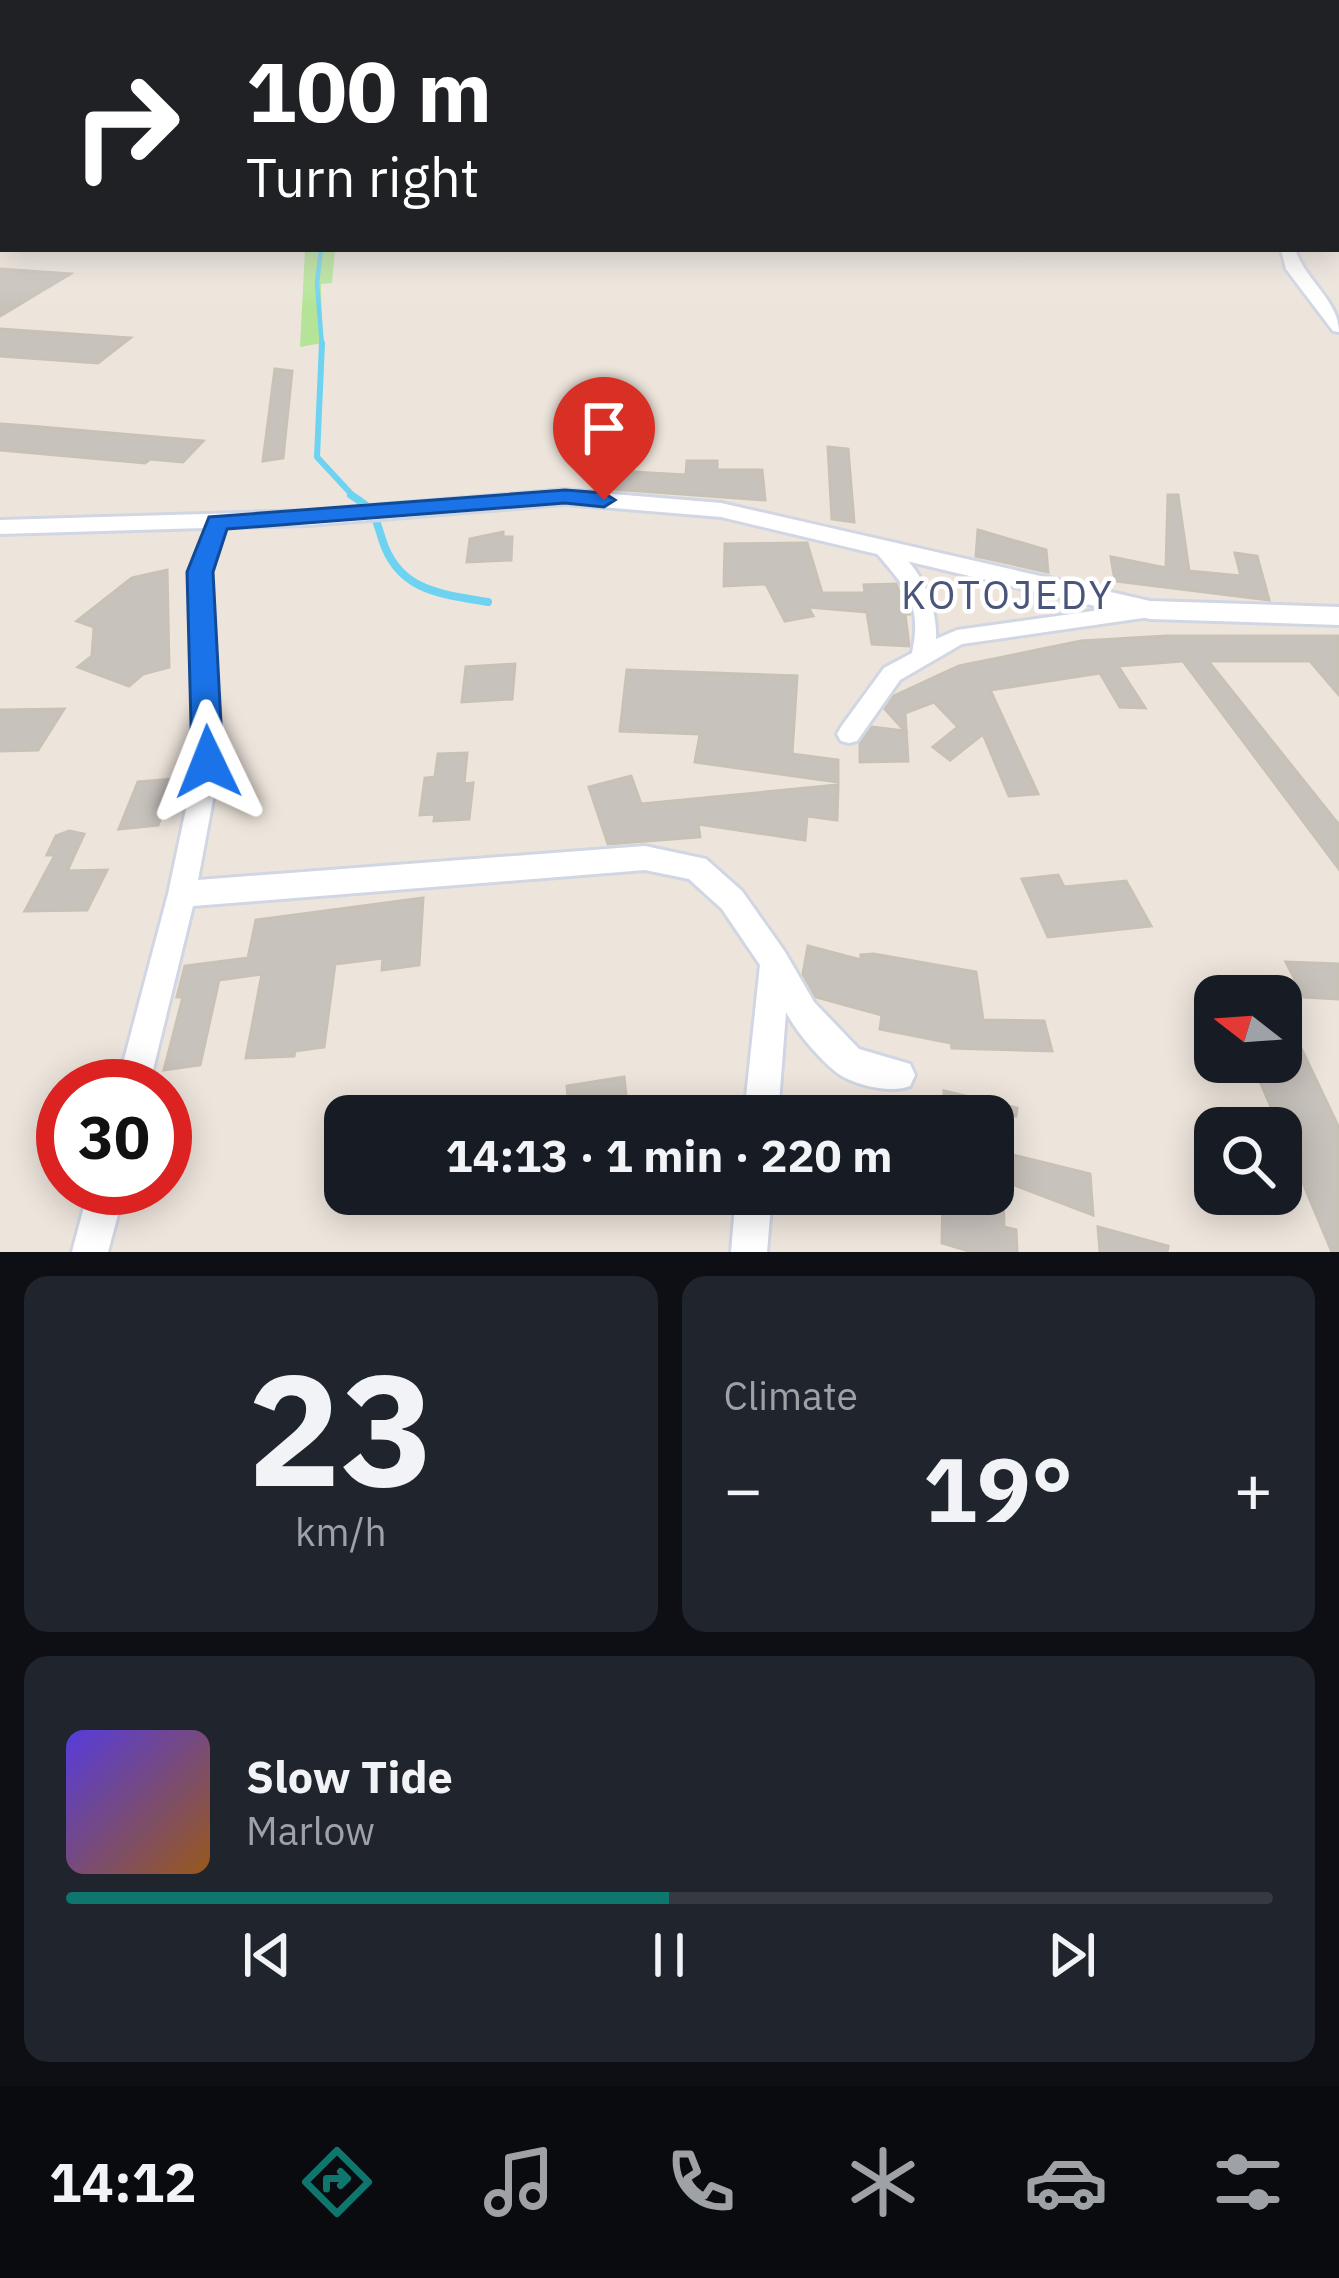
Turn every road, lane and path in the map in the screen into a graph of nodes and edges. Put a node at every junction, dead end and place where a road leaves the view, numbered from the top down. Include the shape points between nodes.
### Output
1 (1289, 252) edge
2 (1339, 327) edge
3 (218, 523) junction
4 (0, 527) edge
5 (879, 545) junction
6 (1150, 610) junction
7 (1339, 616) edge
8 (922, 657) junction
9 (849, 734) dead end
10 (182, 894) junction
11 (775, 962) junction
12 (140, 1059) edge
13 (898, 1075) dead end
14 (763, 1095) edge
15 (100, 1215) edge
16 (752, 1215) edge
17 (90, 1252) edge
18 (748, 1252) edge

1 - 2 main road
3 - 4 main road
3 - 5 main road via 565,496 721,509
3 - 10 street via 200,572 208,762
5 - 6 main road
5 - 8 street via 916,583 931,626
6 - 7 main road
6 - 8 street via 957,637
8 - 9 street via 892,674
10 - 11 street via 645,858 696,868 732,900
10 - 12 street
11 - 13 street via 802,1013 850,1063
11 - 14 street
15 - 17 street
16 - 18 street

